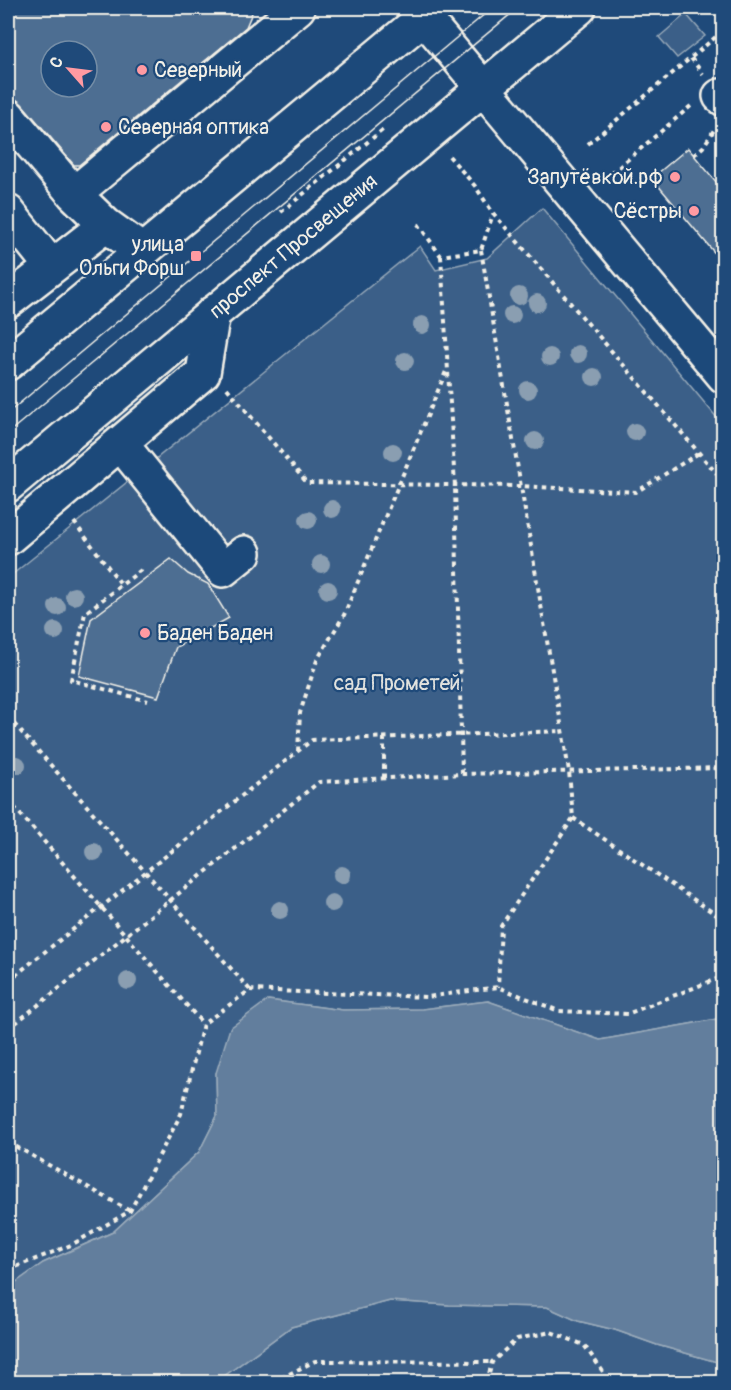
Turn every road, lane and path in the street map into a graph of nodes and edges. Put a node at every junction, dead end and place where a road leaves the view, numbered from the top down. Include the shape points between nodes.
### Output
1 (298, 8) edge
2 (579, 8) edge
3 (425, 11) edge
4 (723, 30) edge
5 (483, 87) junction
6 (715, 105) edge
7 (8, 116) edge
8 (390, 123) dead end
9 (588, 144) dead end
10 (694, 155) dead end
11 (449, 156) dead end
12 (612, 173) dead end
13 (74, 194) junction
14 (8, 212) edge
15 (281, 212) dead end
16 (493, 213) junction
17 (418, 224) dead end
18 (106, 225) junction
19 (142, 250) junction
20 (481, 250) junction
21 (441, 256) junction
22 (51, 266) junction
23 (8, 301) edge
24 (213, 313) junction
25 (8, 363) edge
26 (447, 367) junction
27 (723, 376) edge
28 (223, 383) dead end
29 (121, 444) junction
30 (699, 453) junction
31 (723, 482) edge
32 (8, 485) edge
33 (400, 485) junction
34 (455, 486) junction
35 (520, 486) junction
36 (73, 521) dead end
37 (8, 538) edge
38 (244, 553) dead end
39 (141, 570) dead end
40 (121, 584) junction
41 (148, 702) dead end
42 (8, 717) edge
43 (563, 731) junction
44 (460, 735) junction
45 (384, 738) junction
46 (298, 751) junction
47 (723, 768) edge
48 (569, 771) junction
49 (462, 774) junction
50 (384, 778) junction
51 (8, 800) edge
52 (573, 818) junction
53 (146, 872) junction
54 (170, 900) junction
55 (101, 907) junction
56 (723, 920) edge
57 (126, 935) junction
58 (723, 976) edge
59 (8, 981) edge
60 (498, 987) junction
61 (250, 990) junction
62 (203, 1024) junction
63 (8, 1029) edge
64 (8, 1142) edge
65 (130, 1211) junction
66 (8, 1270) edge
67 (492, 1362) junction
68 (273, 1383) edge
69 (487, 1383) edge
70 (605, 1383) edge

1 - 13 main road
2 - 5 main road, проспект Просвещения
3 - 5 main road
3 - 19 main road
4 - 9 path
5 - 24 main road, проспект Просвещения
5 - 27 main road
6 - 10 path via 703,147
6 - 12 path
7 - 13 main road
8 - 15 path
11 - 16 path
13 - 18 main road
14 - 22 main road
16 - 20 path
16 - 30 path
17 - 21 path
18 - 19 main road
18 - 22 main road
19 - 25 main road
20 - 21 path
20 - 35 path
21 - 26 path
22 - 23 main road
24 - 29 main road via 202,373
24 - 32 main road, проспект Просвещения
26 - 33 path
26 - 34 path
28 - 33 path via 307,483
29 - 37 main road
29 - 38 main road via 223,570
30 - 31 path
30 - 35 path via 636,492
33 - 34 path
33 - 46 path via 344,615 316,660 300,712
34 - 35 path
34 - 44 path
35 - 43 path
36 - 40 path
39 - 40 path
40 - 41 path via 85,613 71,681
42 - 53 path
43 - 44 path
43 - 48 path
44 - 45 path
44 - 49 path
45 - 46 path via 312,740
45 - 50 path
46 - 53 path
47 - 48 path
48 - 49 path
48 - 52 path
49 - 50 path
50 - 54 path via 319,782
51 - 55 path
52 - 56 path
52 - 60 path via 501,926
53 - 54 path
53 - 55 path
54 - 57 path
54 - 61 path
55 - 57 path
55 - 59 path
57 - 62 path
57 - 63 path
58 - 60 path via 627,1014 559,1011
60 - 61 path via 427,997
61 - 62 path
62 - 65 path via 181,1114
64 - 65 path
65 - 66 path via 71,1245
67 - 68 path via 315,1361
67 - 69 path
67 - 70 path via 517,1339 551,1332 584,1345 604,1373

